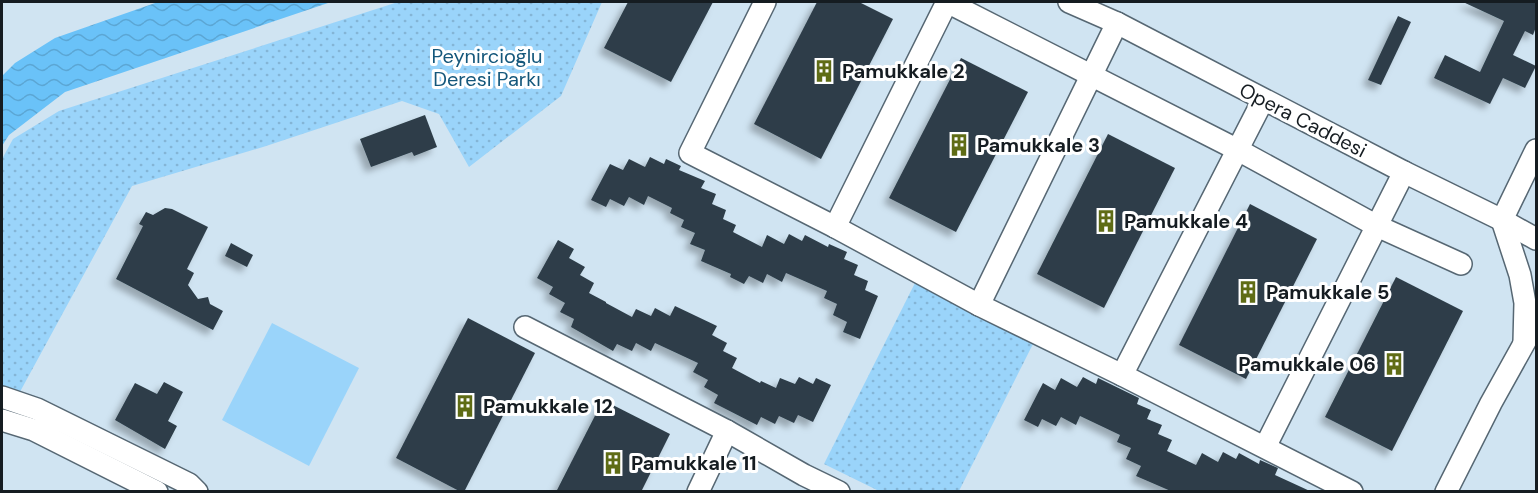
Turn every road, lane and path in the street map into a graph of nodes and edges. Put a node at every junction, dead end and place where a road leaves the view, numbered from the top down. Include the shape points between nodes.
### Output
1 (765, 2) edge
2 (947, 2) edge
3 (1069, 2) edge
4 (1117, 23) junction
5 (1091, 76) junction
6 (1263, 100) junction
7 (1238, 150) junction
8 (1536, 150) edge
9 (1404, 172) junction
10 (1502, 220) junction
11 (1377, 226) junction
12 (835, 227) junction
13 (1536, 238) edge
14 (1461, 264) dead end
15 (979, 306) junction
16 (1536, 320) edge
17 (525, 327) dead end
18 (1524, 342) junction
19 (1122, 375) junction
20 (2, 397) edge
21 (2, 420) edge
22 (727, 431) junction
23 (1265, 447) junction
24 (157, 492) edge
25 (197, 492) edge
26 (698, 492) edge
27 (839, 492) edge
28 (1352, 492) edge
29 (1446, 492) edge

1 - 12 street via 690,153
2 - 5 street
2 - 12 street
3 - 4 street, Opera Caddesi
4 - 5 street
4 - 6 street, Opera Caddesi
5 - 7 street
5 - 15 street
6 - 7 street
6 - 9 street, Opera Caddesi
7 - 11 street
7 - 19 street
8 - 10 street
9 - 10 street, Opera Caddesi
9 - 11 street
10 - 13 street, Opera Caddesi
10 - 18 street via 1520,275
11 - 14 street
11 - 23 street
12 - 15 street
15 - 19 street
16 - 18 street
17 - 22 street
18 - 29 street
19 - 23 street
20 - 25 street via 37,409 189,484
21 - 24 street via 34,430
22 - 26 street
22 - 27 street
23 - 28 street

